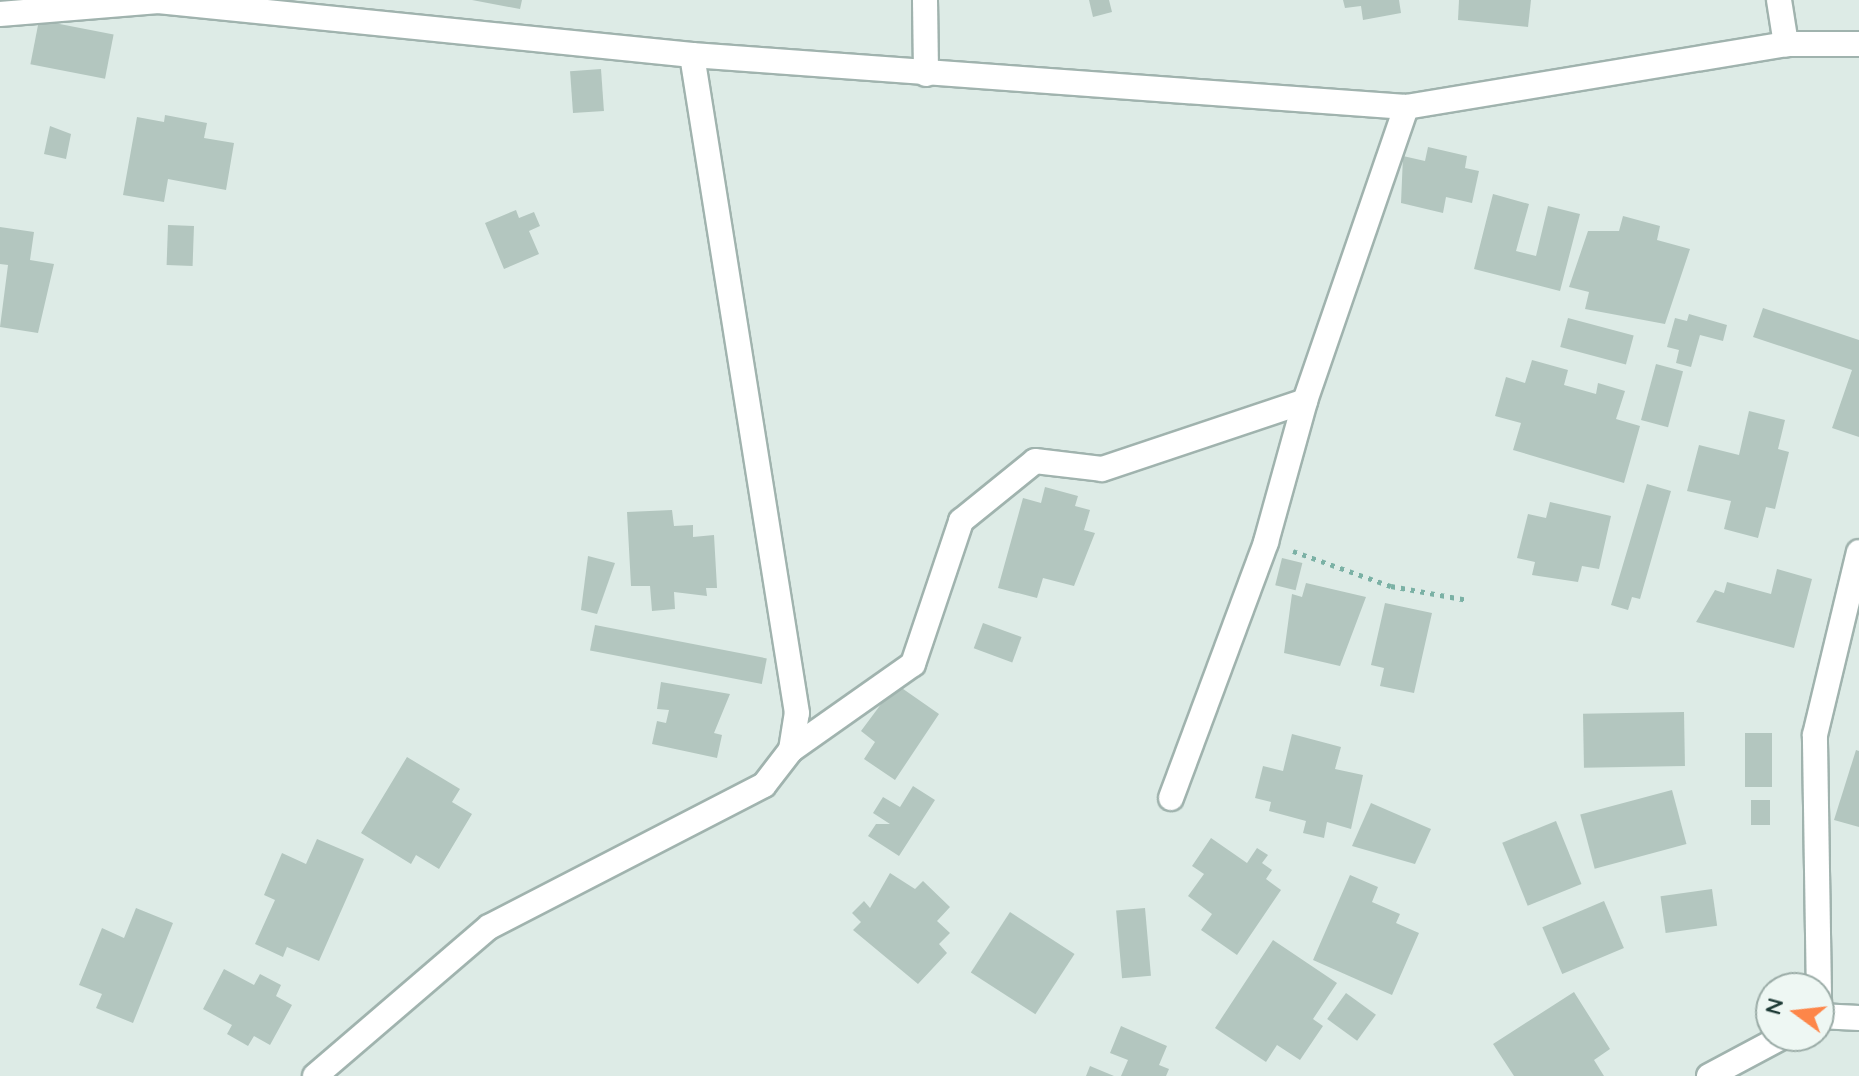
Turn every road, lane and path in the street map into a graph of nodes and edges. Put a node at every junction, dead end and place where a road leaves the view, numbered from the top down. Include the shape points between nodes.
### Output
1 (925, 0) edge
2 (1779, 0) edge
3 (0, 14) edge
4 (1786, 44) junction
5 (1859, 44) edge
6 (692, 55) junction
7 (926, 74) junction
8 (1406, 107) junction
9 (1305, 401) junction
10 (1266, 542) junction
11 (1859, 552) edge
12 (1468, 600) dead end
13 (791, 750) junction
14 (1171, 798) dead end
15 (1819, 972) edge
16 (1835, 1017) edge
17 (1859, 1018) edge
18 (1755, 1051) edge
19 (315, 1076) edge
20 (1709, 1076) edge

1 - 7 street
2 - 4 street
3 - 6 street via 158,1
4 - 5 street
4 - 8 street
6 - 7 street
6 - 13 street via 793,684
7 - 8 street
8 - 9 street
9 - 10 street
9 - 13 street via 1102,469 1035,461 961,521 913,664
10 - 12 path via 1391,586
10 - 14 street
11 - 15 street via 1815,735
13 - 19 street via 764,785 489,927
16 - 17 street
18 - 20 street

